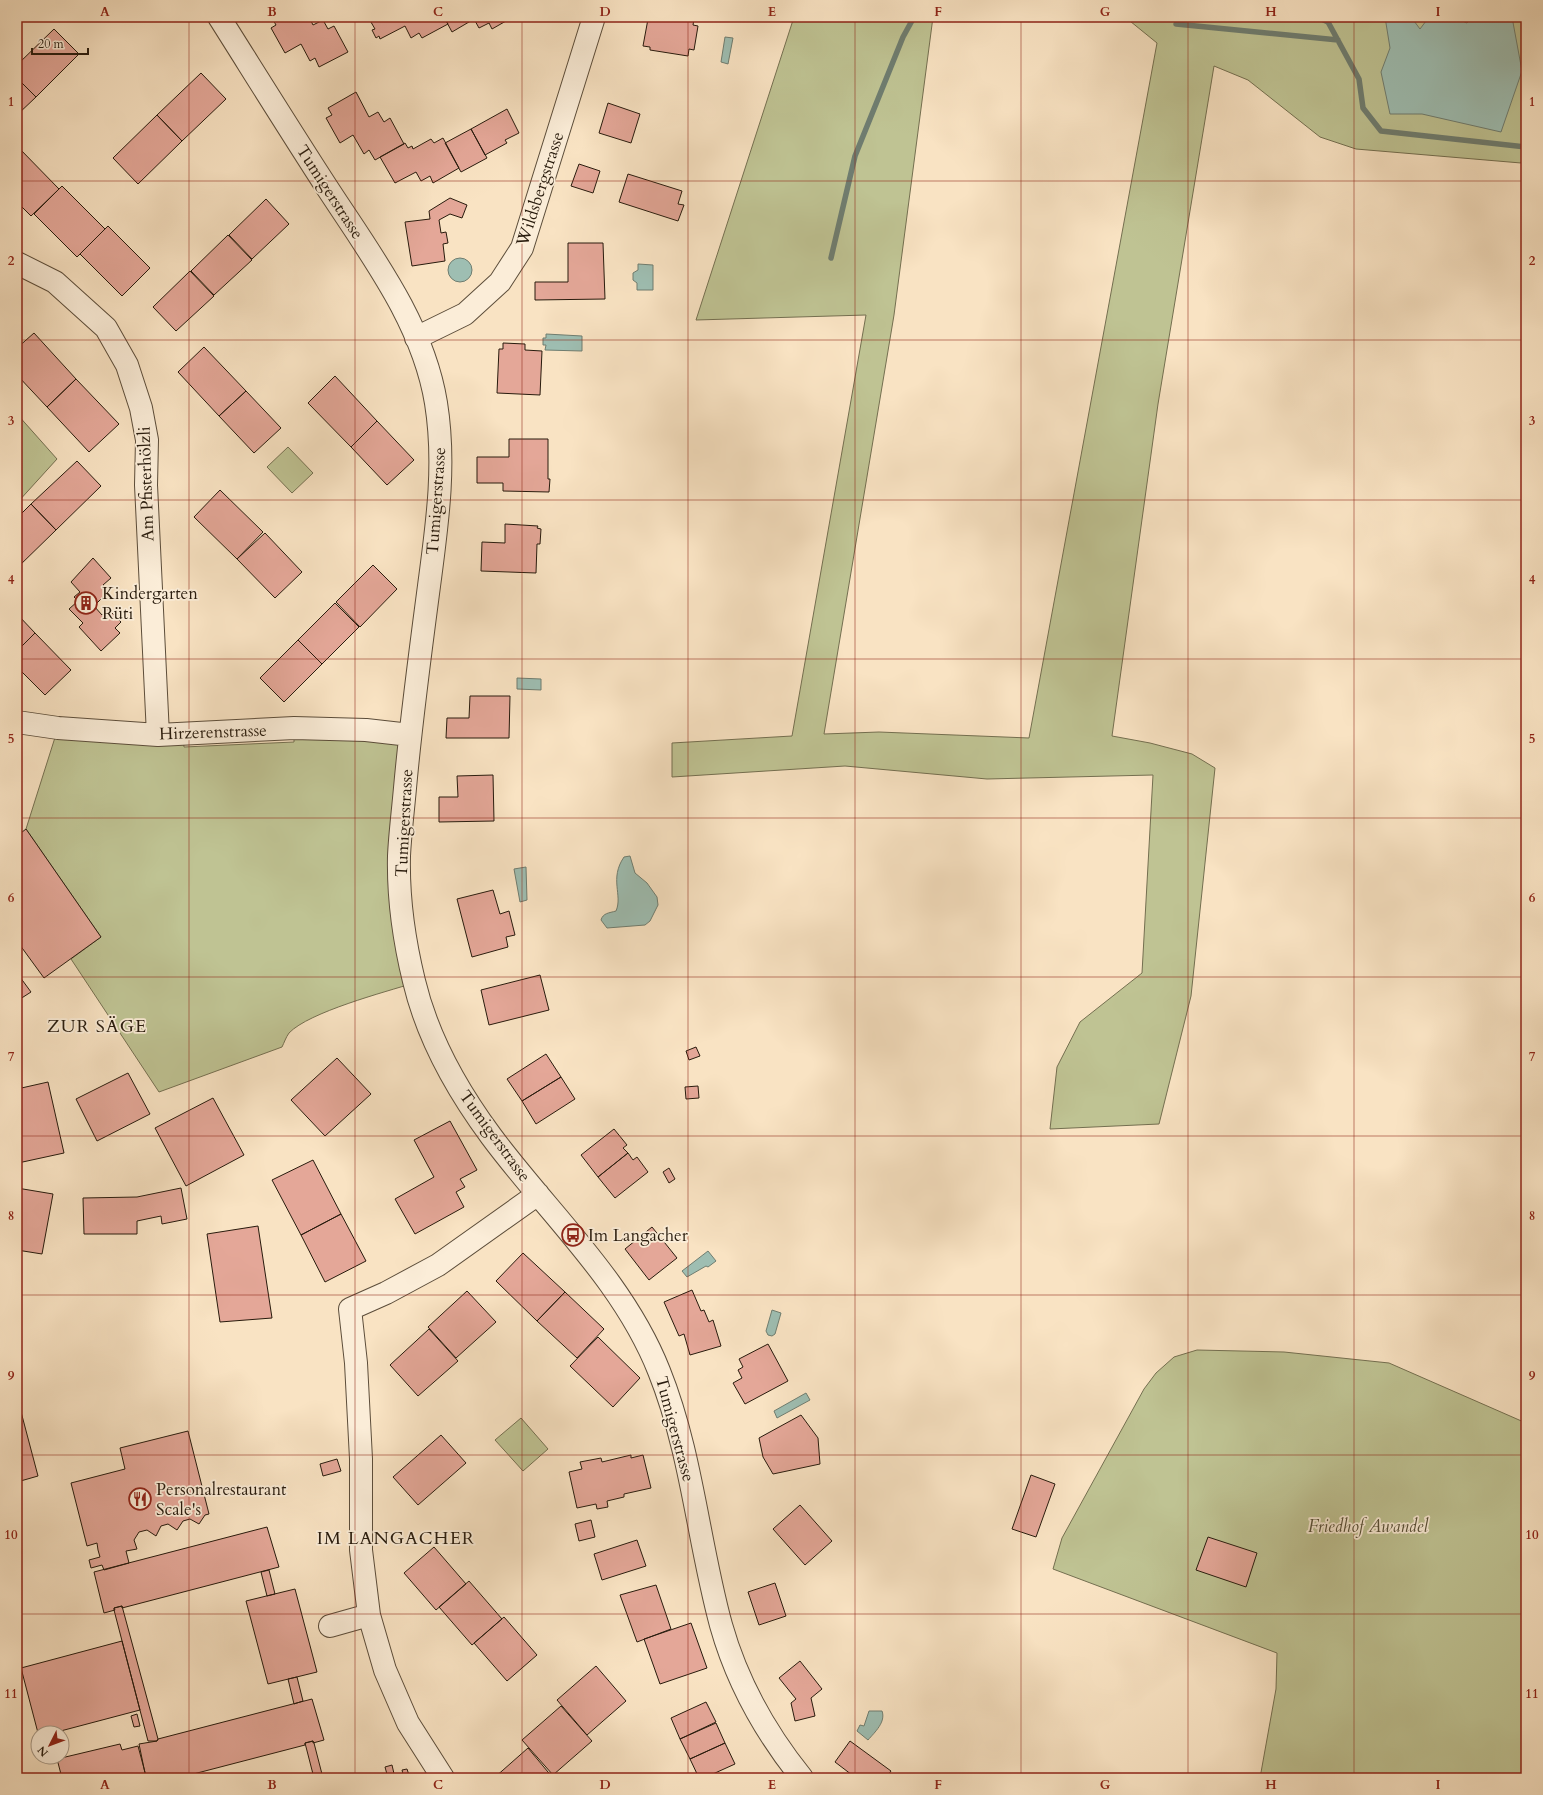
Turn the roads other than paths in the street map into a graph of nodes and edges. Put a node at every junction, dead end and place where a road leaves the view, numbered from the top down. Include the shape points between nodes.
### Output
1 (219, 17) edge
2 (594, 17) edge
3 (17, 263) edge
4 (416, 338) junction
5 (17, 722) edge
6 (158, 735) junction
7 (410, 735) junction
8 (538, 1194) junction
9 (369, 1615) junction
10 (330, 1626) dead end
11 (443, 1778) edge
12 (802, 1778) edge

1 - 4 street, Tumigerstrasse via 390,286
2 - 4 street, Wildsbergstrasse via 522,248 500,282 465,314
3 - 6 street, Am Pfisterhölzli via 55,282 106,328 127,365 141,408 147,440 146,485
4 - 7 street, Tumigerstrasse via 436,401 442,451 439,504
5 - 6 street, Hirzerenstrasse via 58,728
6 - 7 street, Hirzerenstrasse via 294,728 366,730
7 - 8 street, Tumigerstrasse via 399,856 402,922 414,983 440,1053 469,1104 491,1137
8 - 9 street via 438,1265 350,1309 362,1459 361,1550
8 - 12 street, Tumigerstrasse via 607,1280 658,1367 680,1434 712,1590 724,1635 738,1674 759,1718 783,1755
9 - 10 street
9 - 11 street via 385,1670 408,1723

